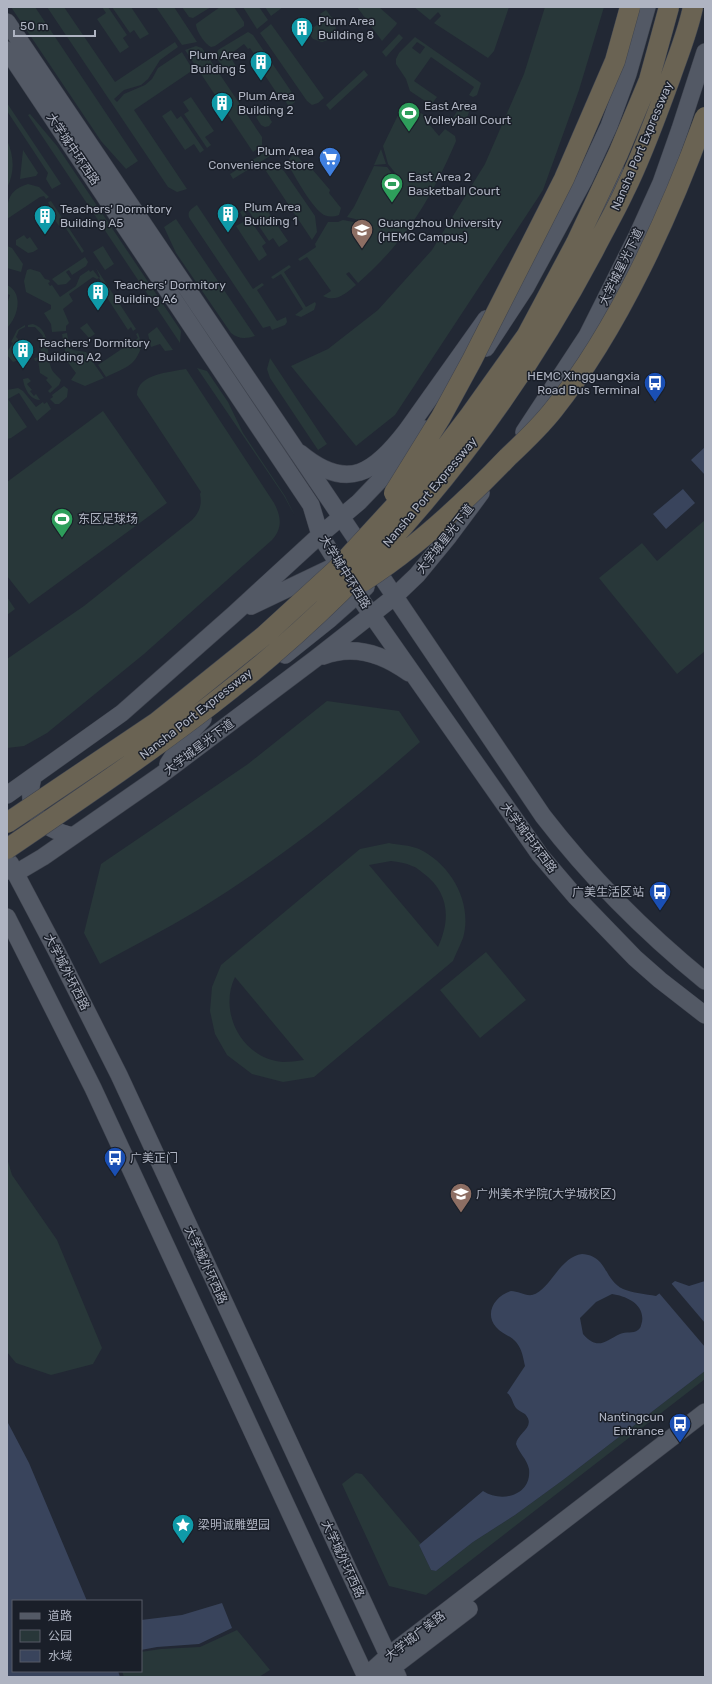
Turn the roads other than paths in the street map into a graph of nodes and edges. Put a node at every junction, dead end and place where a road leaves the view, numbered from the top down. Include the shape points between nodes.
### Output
1 (630, 7) edge
2 (647, 7) edge
3 (669, 7) edge
4 (693, 7) edge
5 (7, 22) edge
6 (7, 50) edge
7 (705, 52) edge
8 (613, 115) junction
9 (705, 117) edge
10 (548, 246) junction
11 (293, 447) junction
12 (507, 456) junction
13 (341, 518) junction
14 (372, 530) junction
15 (320, 535) junction
16 (360, 546) junction
17 (338, 565) junction
18 (379, 574) junction
19 (358, 594) junction
20 (394, 597) junction
21 (329, 604) junction
22 (234, 614) junction
23 (372, 614) junction
24 (315, 659) junction
25 (418, 680) junction
26 (161, 775) junction
27 (33, 777) junction
28 (7, 795) edge
29 (7, 823) edge
30 (73, 836) junction
31 (7, 850) edge
32 (7, 857) edge
33 (11, 872) edge
34 (7, 917) edge
35 (705, 981) edge
36 (705, 1014) edge
37 (705, 1412) edge
38 (705, 1427) edge
39 (375, 1628) junction
40 (416, 1642) junction
41 (396, 1669) edge
42 (366, 1676) edge

1 - 14 highway, bridge via 615,61 564,179 445,411
2 - 8 main road
3 - 14 highway, Nansha Port Expressway, bridge via 649,80 618,154 576,243 527,335 429,469
4 - 21 highway, Nansha Port Expressway, bridge via 662,101 626,190 552,326 508,394 433,494
5 - 11 main road, 大学城中环西路
6 - 15 main road, 大学城中环西路 via 311,505
7 - 12 main road, 大学城星光下道 via 661,183 609,292 587,336 541,409
8 - 10 main road via 584,180
8 - 16 main road via 614,187 594,235 556,309 497,394 442,465 397,513
9 - 21 highway, bridge via 672,200 632,283 598,345 554,409 481,485 419,541
10 - 11 main road via 481,325 396,444 375,466 359,473 340,474 308,460
10 - 13 main road via 507,318 458,386 401,458
11 - 13 main road, 大学城中环西路
12 - 18 main road
12 - 20 main road, 大学城星光下道 via 449,536 417,575
13 - 15 main road
13 - 16 main road, 大学城中环西路
14 - 29 highway, Nansha Port Expressway, bridge via 336,570 266,635 157,722
15 - 17 main road, 大学城中环西路
15 - 22 main road
16 - 17 main road
16 - 18 main road, 大学城中环西路
17 - 19 main road, 大学城中环西路
17 - 22 main road
18 - 19 main road
18 - 20 main road, 大学城中环西路
19 - 23 main road, 大学城中环西路
19 - 26 main road via 203,718 185,738
20 - 23 main road, 大学城星光下道
20 - 35 main road, 大学城中环西路 via 522,786 567,847 625,909
21 - 31 highway, Nansha Port Expressway, bridge via 215,703
22 - 27 main road via 122,712
23 - 24 main road, 大学城星光下道
23 - 25 main road, 大学城中环西路
24 - 25 main road via 336,652 365,652 388,659
24 - 26 main road, 大学城星光下道
25 - 36 main road, 大学城中环西路 via 522,831 561,881 635,958
26 - 30 main road, 大学城星光下道
27 - 28 main road
27 - 30 main road via 30,793 37,815 50,828
30 - 33 main road, 大学城星光下道
32 - 33 main road, 大学城外环西路
33 - 39 main road, 大学城外环西路 via 118,1075
34 - 42 main road via 93,1088
37 - 40 main road, 大学城广美路
38 - 40 main road, 大学城广美路
39 - 40 main road via 392,1639
39 - 41 main road, 大学城外环西路
40 - 41 main road, 大学城广美路
41 - 42 main road, 大学城广美路

